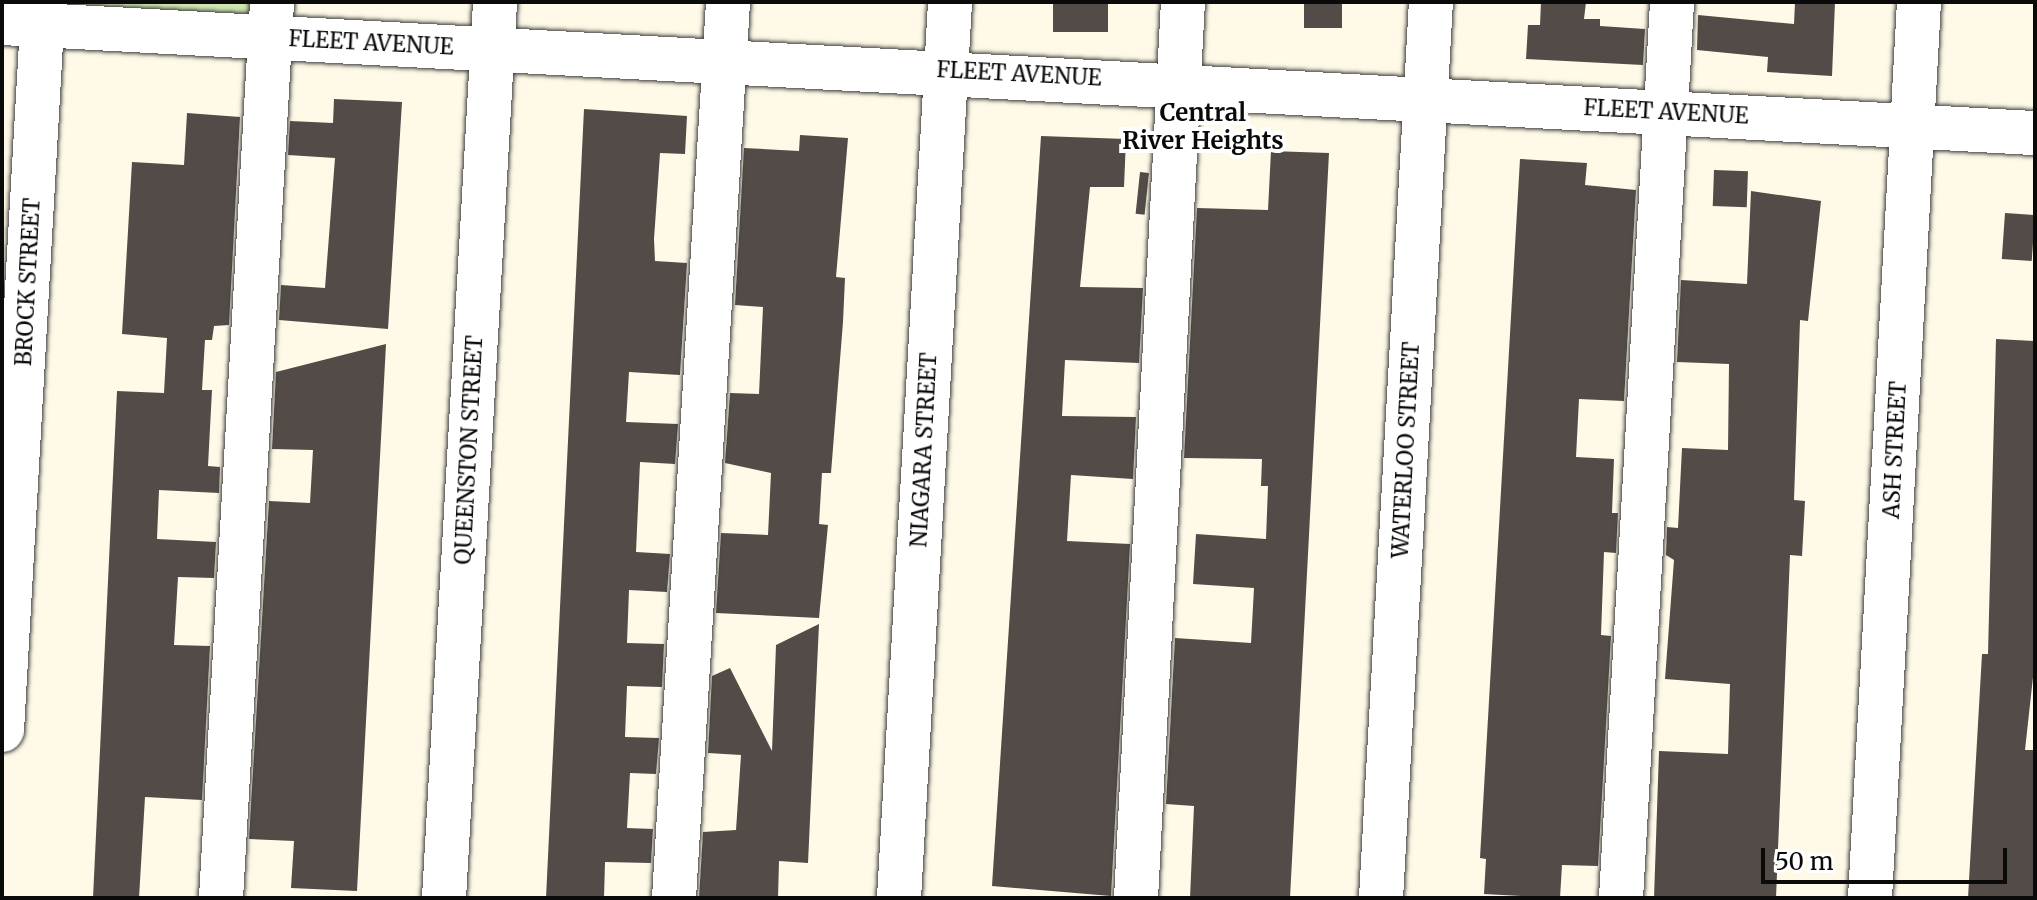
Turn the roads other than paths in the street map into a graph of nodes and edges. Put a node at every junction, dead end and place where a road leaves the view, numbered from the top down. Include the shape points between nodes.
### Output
1 (495, 2) edge
2 (728, 2) edge
3 (950, 2) edge
4 (1183, 2) edge
5 (1431, 2) edge
6 (1672, 2) edge
7 (1919, 2) edge
8 (271, 20) edge
9 (22, 25) edge
10 (492, 49) junction
11 (724, 60) junction
12 (946, 70) junction
13 (1179, 84) junction
14 (1426, 98) junction
15 (1665, 112) junction
16 (1912, 126) junction
17 (2035, 133) edge
18 (2, 730) edge
19 (221, 898) edge
20 (444, 898) edge
21 (674, 898) edge
22 (899, 898) edge
23 (1136, 898) edge
24 (1381, 898) edge
25 (1621, 898) edge
26 (1870, 898) edge

1 - 10 street, QUEENSTON STREET
2 - 11 street
3 - 12 street, NIAGARA STREET
4 - 13 street
5 - 14 street, WATERLOO STREET
6 - 15 street
7 - 16 street, ASH STREET
8 - 9 street, FLEET AVENUE
8 - 10 street, FLEET AVENUE
8 - 19 street
9 - 18 street, BROCK STREET
10 - 11 street, FLEET AVENUE
10 - 20 street, QUEENSTON STREET
11 - 12 street, FLEET AVENUE
11 - 21 street
12 - 13 street, FLEET AVENUE
12 - 22 street, NIAGARA STREET
13 - 14 street, FLEET AVENUE
13 - 23 street
14 - 15 street, FLEET AVENUE
14 - 24 street, WATERLOO STREET
15 - 16 street, FLEET AVENUE
15 - 25 street
16 - 17 street, FLEET AVENUE
16 - 26 street, ASH STREET

